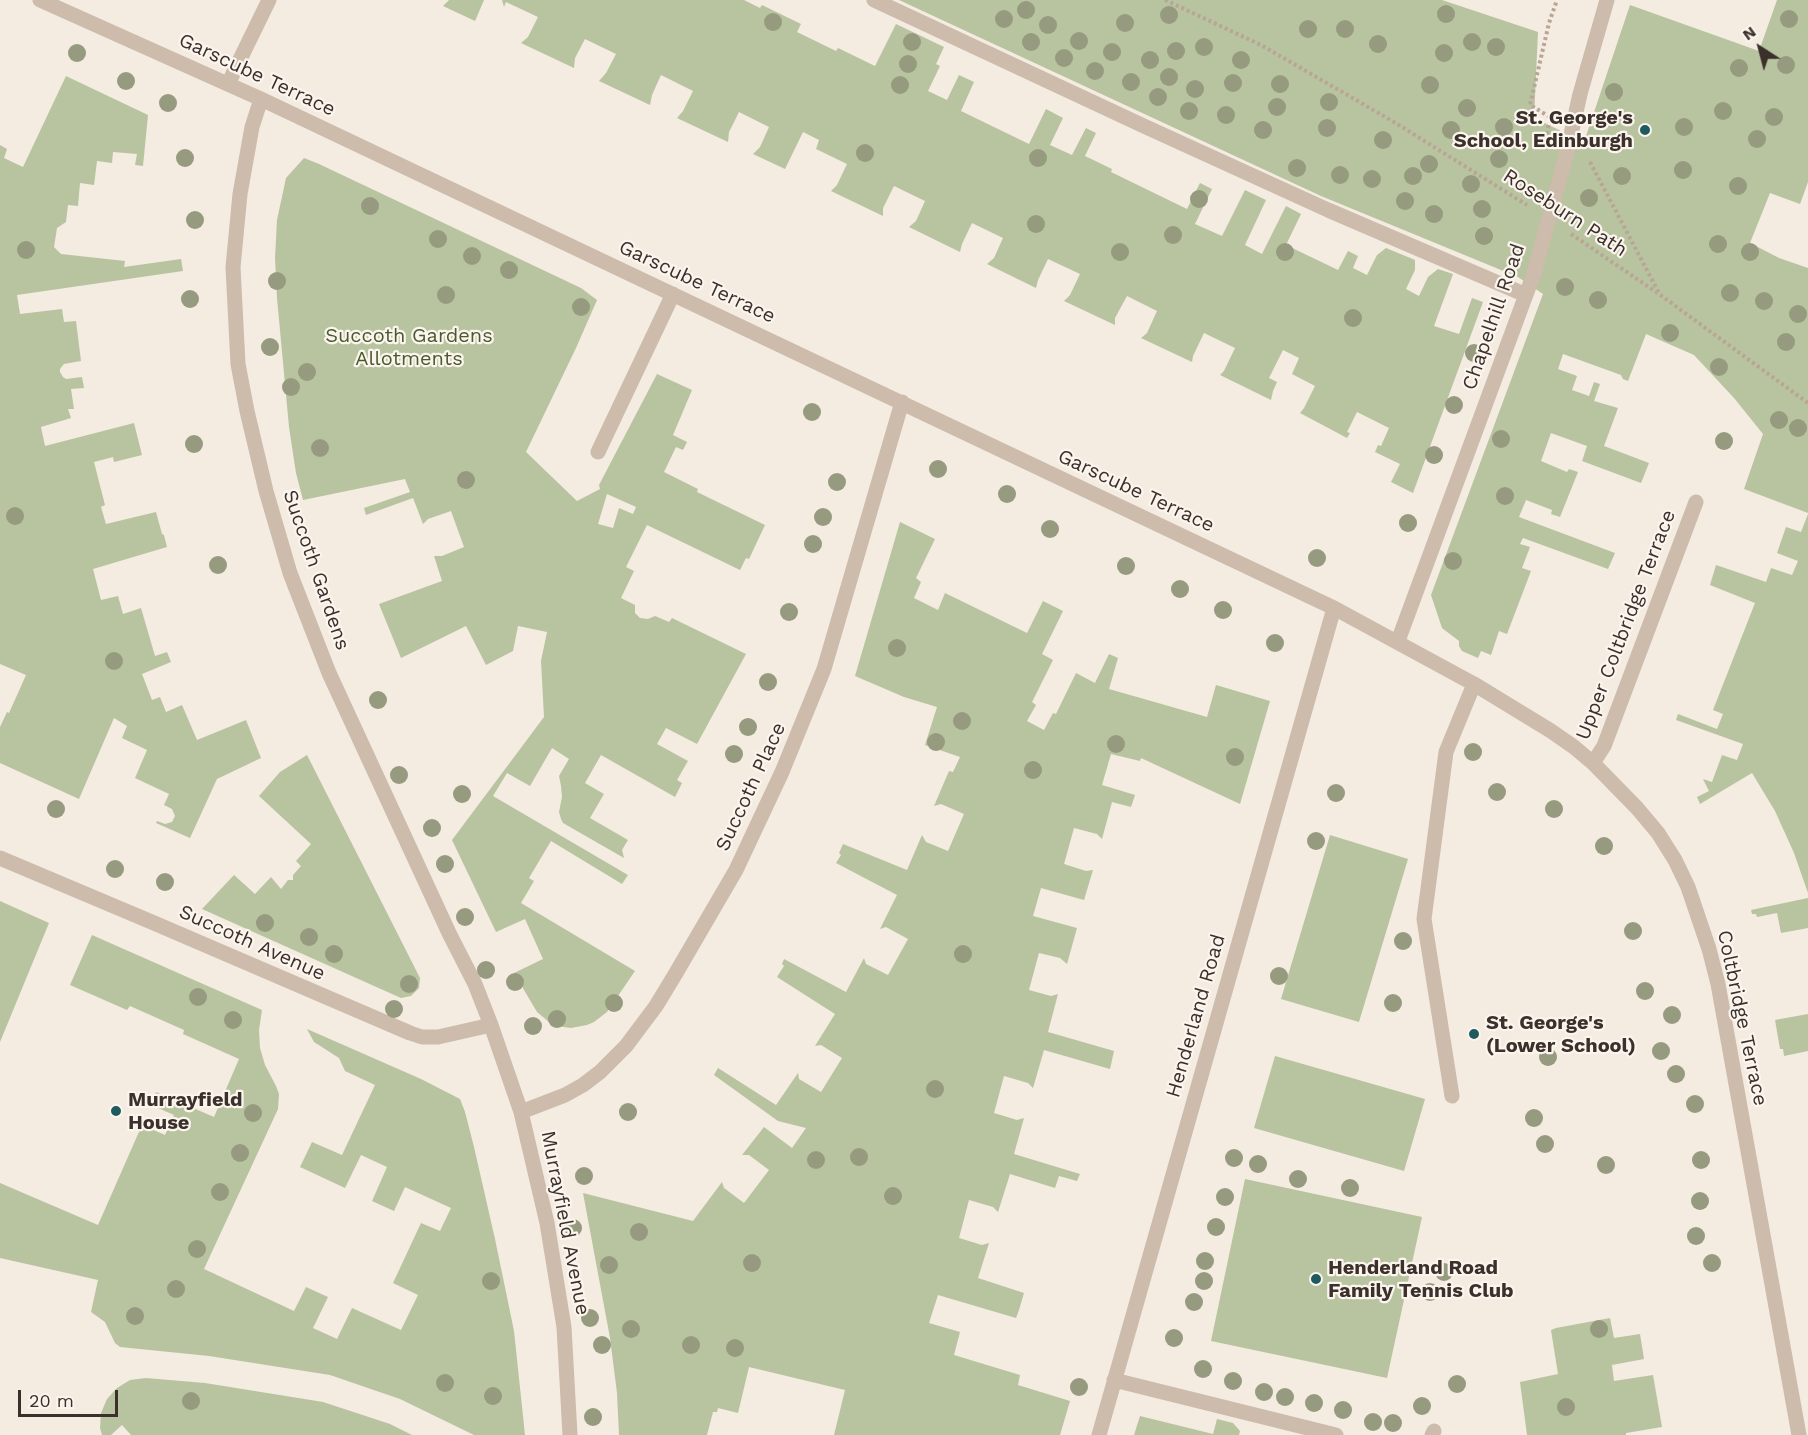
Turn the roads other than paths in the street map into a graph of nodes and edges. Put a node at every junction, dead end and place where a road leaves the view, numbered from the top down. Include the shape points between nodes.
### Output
1 (40, 0) edge
2 (269, 0) edge
3 (874, 0) edge
4 (1607, 0) edge
5 (228, 84) junction
6 (261, 99) junction
7 (673, 294) junction
8 (1526, 295) junction
9 (902, 402) junction
10 (598, 452) dead end
11 (1696, 502) dead end
12 (1334, 608) junction
13 (1398, 641) junction
14 (1473, 684) junction
15 (1593, 763) junction
16 (0, 858) edge
17 (491, 1025) junction
18 (1452, 1096) dead end
19 (521, 1112) junction
20 (1114, 1380) junction
21 (570, 1435) edge
22 (1099, 1435) edge
23 (1335, 1435) edge
24 (1799, 1435) edge

1 - 5 street, Garscube Terrace
2 - 5 street
3 - 8 street via 1318,206
4 - 8 street, Chapelhill Road, bridge
5 - 6 street, Garscube Terrace
6 - 7 street, Garscube Terrace
6 - 17 street, Succoth Gardens via 240,194 233,267 238,364 266,491 290,573 329,673
7 - 9 street, Garscube Terrace
7 - 10 street
8 - 13 street, Chapelhill Road
9 - 12 street, Garscube Terrace
9 - 19 street, Succoth Place via 824,669 736,870 651,1013 626,1046 583,1085
11 - 15 street, Upper Coltbridge Terrace via 1605,746
12 - 13 street, Coltbridge Terrace
12 - 20 street, Henderland Road
13 - 14 street, Coltbridge Terrace
14 - 15 street, Coltbridge Terrace via 1551,731
14 - 18 street via 1446,752 1424,919
15 - 24 street, Coltbridge Terrace via 1637,808 1676,860 1709,949
16 - 17 street, Succoth Avenue via 410,1034 438,1037
17 - 19 street, Murrayfield Avenue
19 - 21 street, Murrayfield Avenue via 547,1223 564,1327
20 - 22 street, Henderland Road
20 - 23 street

